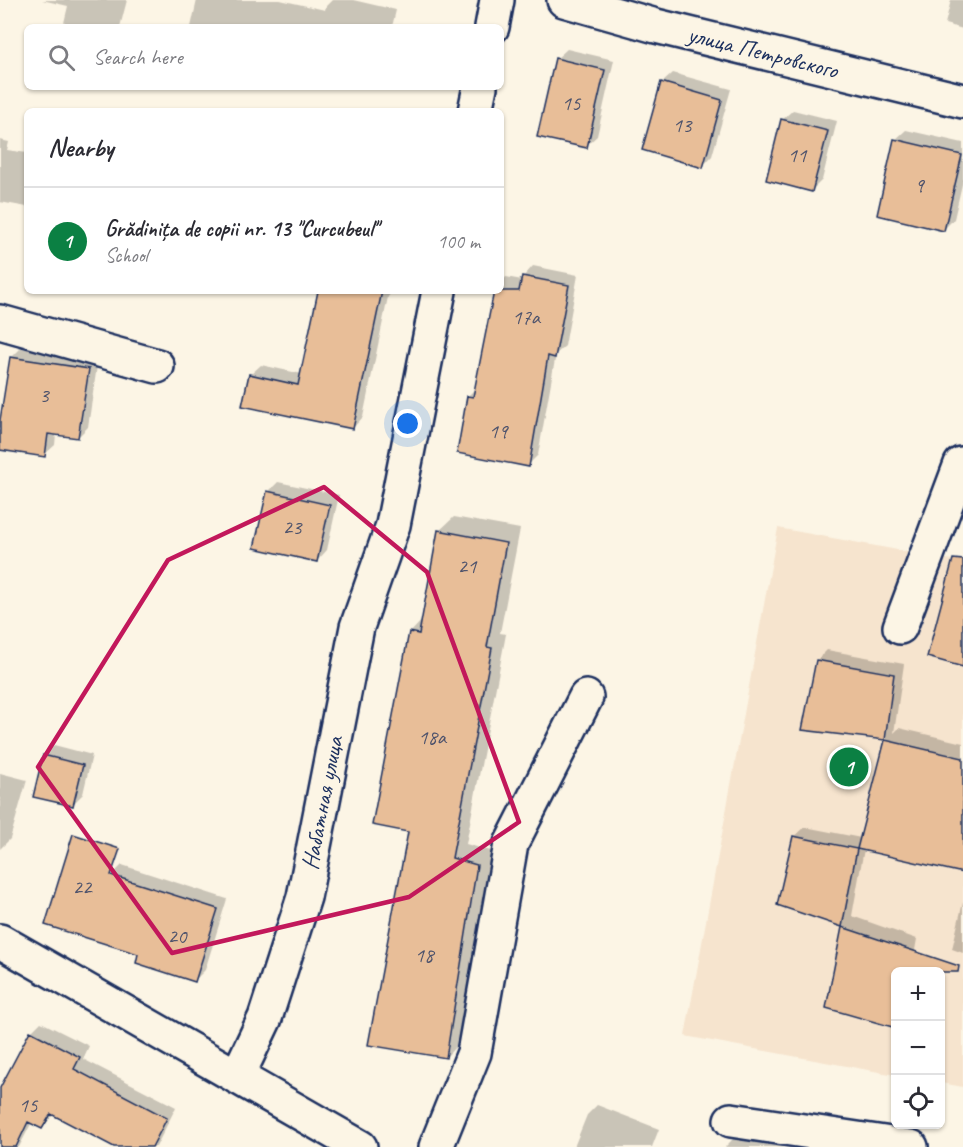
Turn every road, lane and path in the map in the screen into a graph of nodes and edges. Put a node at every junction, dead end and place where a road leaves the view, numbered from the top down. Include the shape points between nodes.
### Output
1 (497, 0) edge
2 (564, 0) edge
3 (659, 13) edge
4 (493, 24) edge
5 (479, 90) edge
6 (963, 101) edge
7 (476, 108) edge
8 (438, 294) edge
9 (0, 322) edge
10 (157, 366) dead end
11 (963, 464) edge
12 (900, 627) dead end
13 (586, 697) dead end
14 (0, 941) edge
15 (237, 1077) junction
16 (731, 1120) dead end
17 (360, 1147) edge
18 (436, 1147) edge
19 (911, 1147) edge

1 - 4 street
2 - 3 street, улица Петровского
3 - 6 street, улица Петровского
5 - 7 street
8 - 15 street, Набатная улица via 393,525 357,627 304,897 265,1018
9 - 10 street
11 - 12 street
13 - 18 street via 511,844 474,1053
14 - 15 street
15 - 17 street
16 - 19 street

